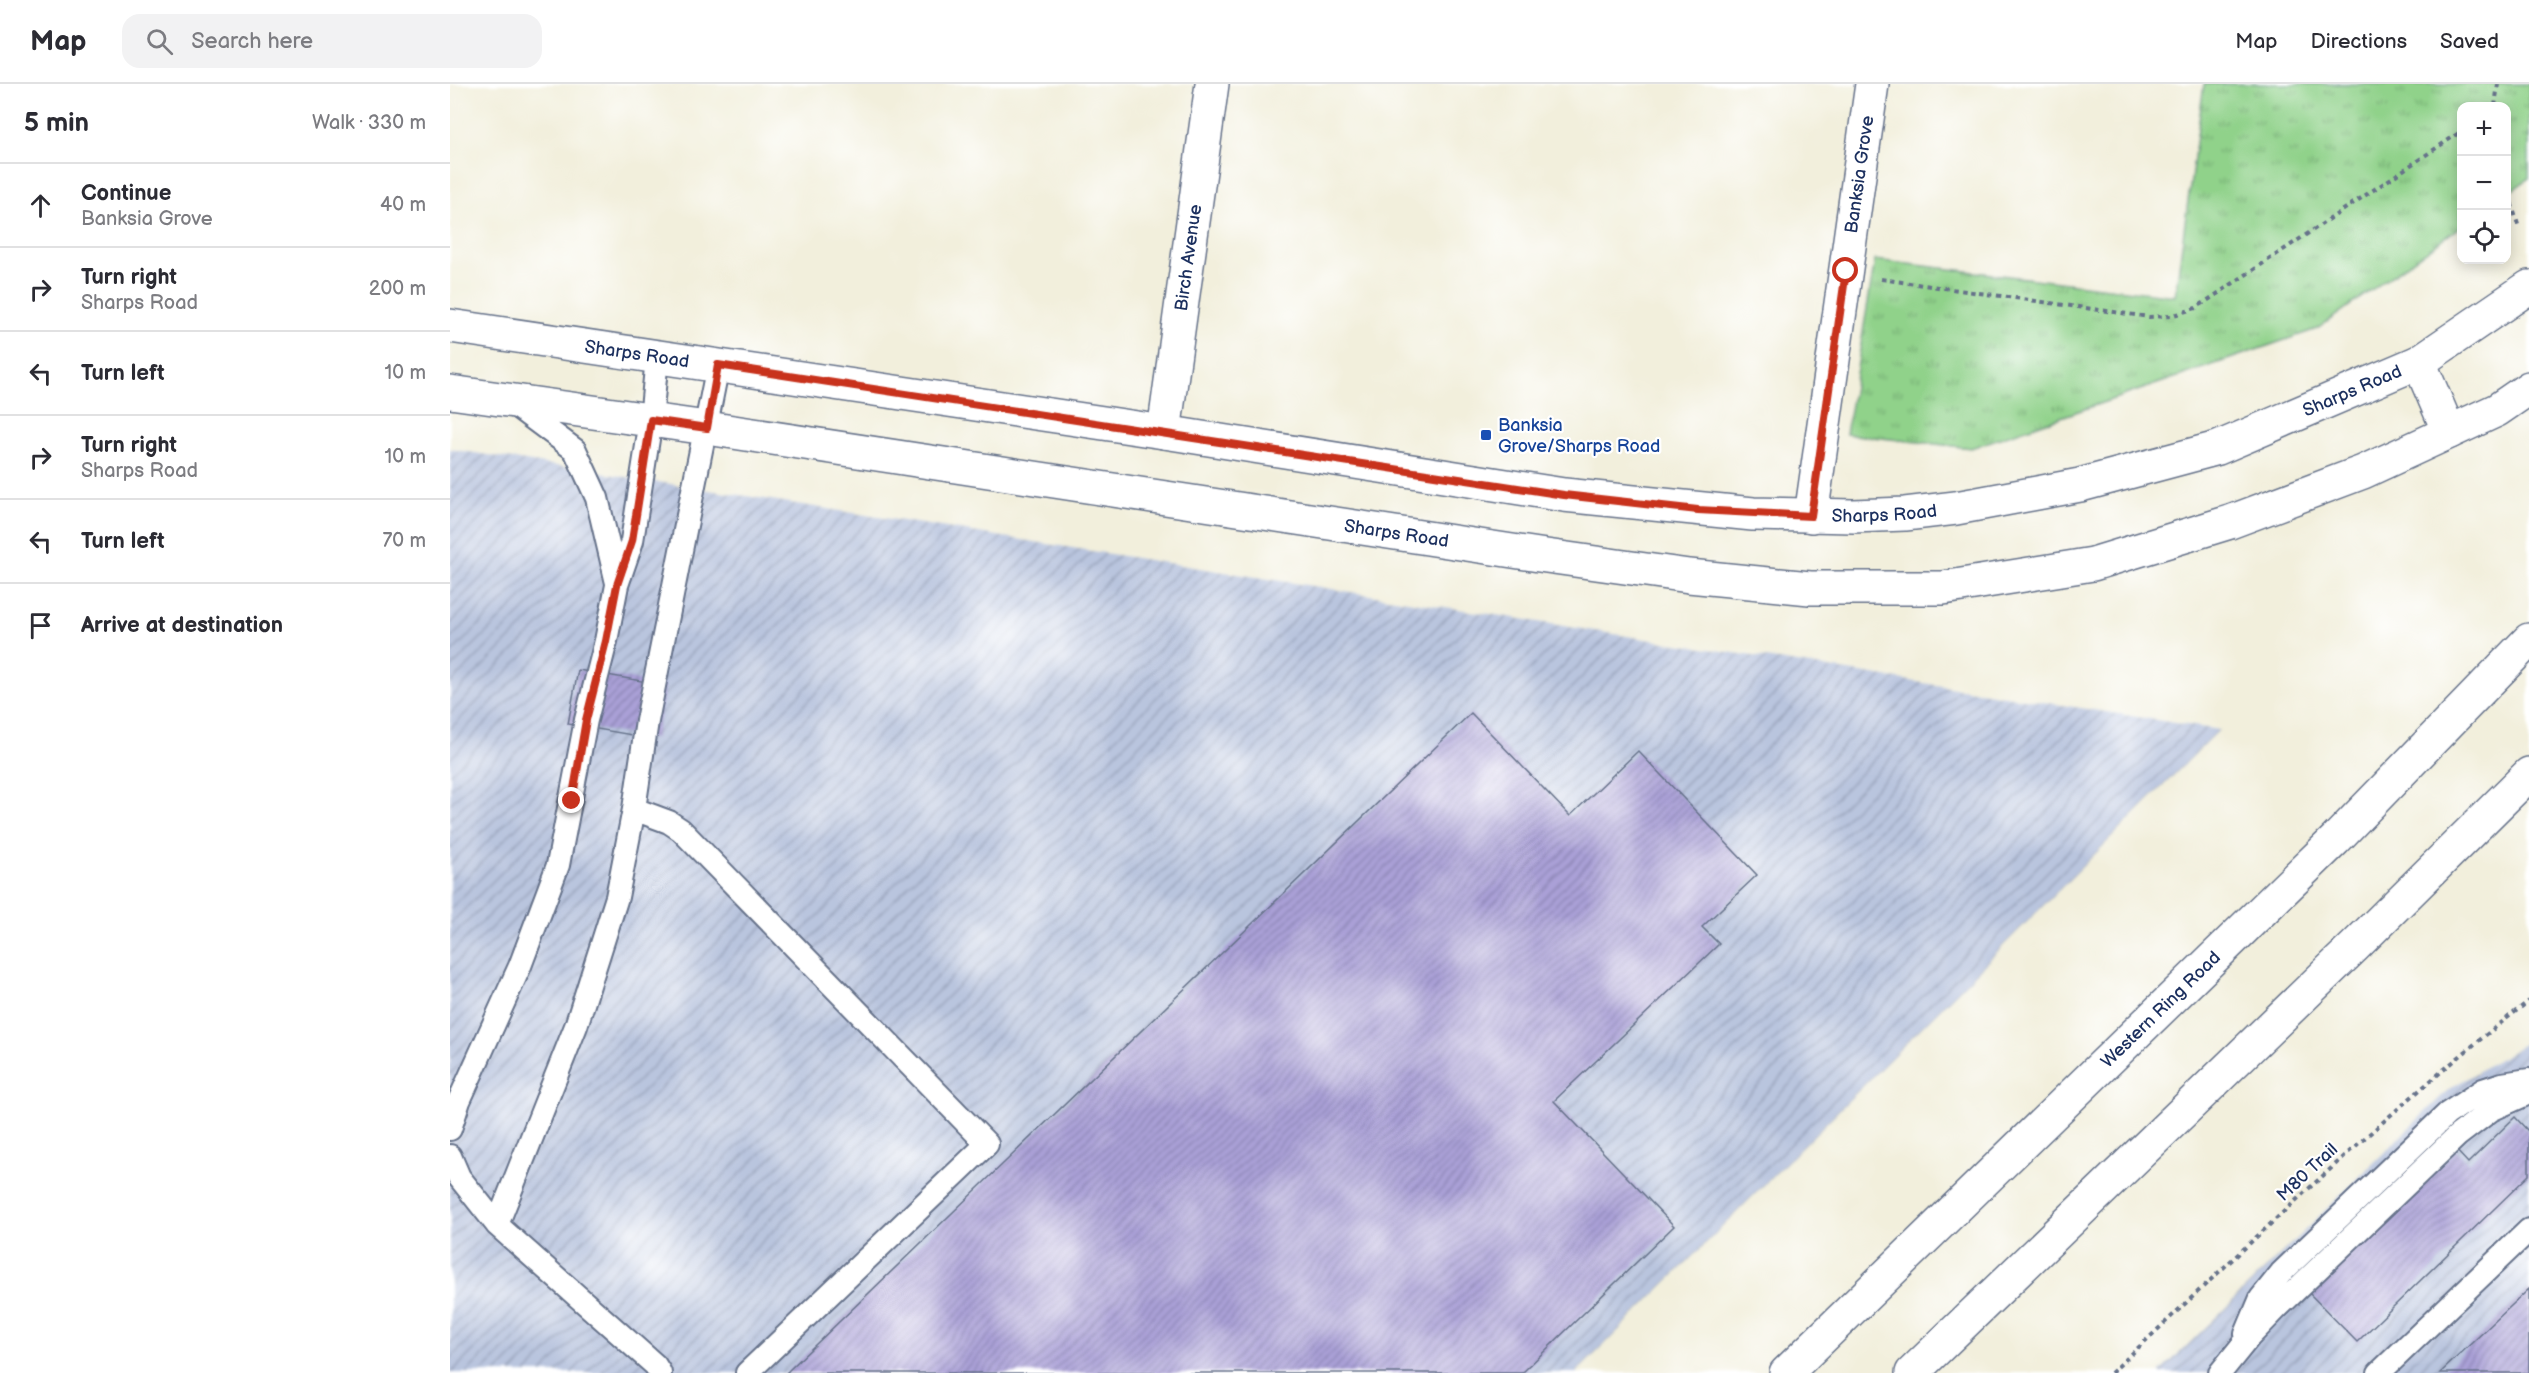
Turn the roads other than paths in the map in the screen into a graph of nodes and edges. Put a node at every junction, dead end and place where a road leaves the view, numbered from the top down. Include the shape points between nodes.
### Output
1 (1212, 84) edge
2 (1872, 84) edge
3 (2529, 287) edge
4 (450, 326) edge
5 (657, 357) junction
6 (2419, 362) junction
7 (718, 365) junction
8 (2529, 388) edge
9 (450, 392) edge
10 (507, 399) junction
11 (651, 420) junction
12 (707, 428) junction
13 (1164, 432) junction
14 (2449, 432) junction
15 (1811, 516) junction
16 (617, 585) junction
17 (2529, 640) edge
18 (2529, 774) edge
19 (634, 809) junction
20 (2529, 1080) edge
21 (2529, 1093) edge
22 (450, 1129) edge
23 (450, 1156) edge
24 (496, 1225) junction
25 (2529, 1230) edge
26 (2239, 1349) junction
27 (660, 1373) edge
28 (747, 1373) edge
29 (1786, 1373) edge
30 (1912, 1373) edge
31 (2220, 1373) edge
32 (2379, 1373) edge

1 - 13 main road, Birch Avenue
2 - 15 main road, Banksia Grove
3 - 6 main road, Sharps Road
4 - 5 main road, Sharps Road
5 - 7 main road, Sharps Road
5 - 11 lane
6 - 14 main road
6 - 15 main road, Sharps Road via 2218,448 2080,485 1905,514
7 - 12 lane
7 - 13 main road, Sharps Road
8 - 14 main road, Sharps Road via 2497,410
9 - 10 main road, Sharps Road
10 - 11 main road, Sharps Road
10 - 16 lane via 575,450 597,498
11 - 12 main road, Sharps Road
11 - 16 lane via 632,541
12 - 14 main road, Sharps Road via 1539,555 1810,588 1943,588 2093,564 2230,522 2363,472
12 - 19 lane via 646,721
13 - 15 main road, Sharps Road via 1564,495 1698,510
16 - 22 lane via 558,865 520,966
17 - 29 main road, Western Ring Road via 2335,840
18 - 30 main road
19 - 24 lane via 617,897 582,1008
19 - 28 lane via 681,830 987,1144
20 - 26 lane via 2483,1090 2447,1114 2270,1285
21 - 26 lane via 2492,1110 2457,1136
23 - 24 lane via 459,1177
24 - 27 lane
25 - 32 lane
26 - 31 lane

